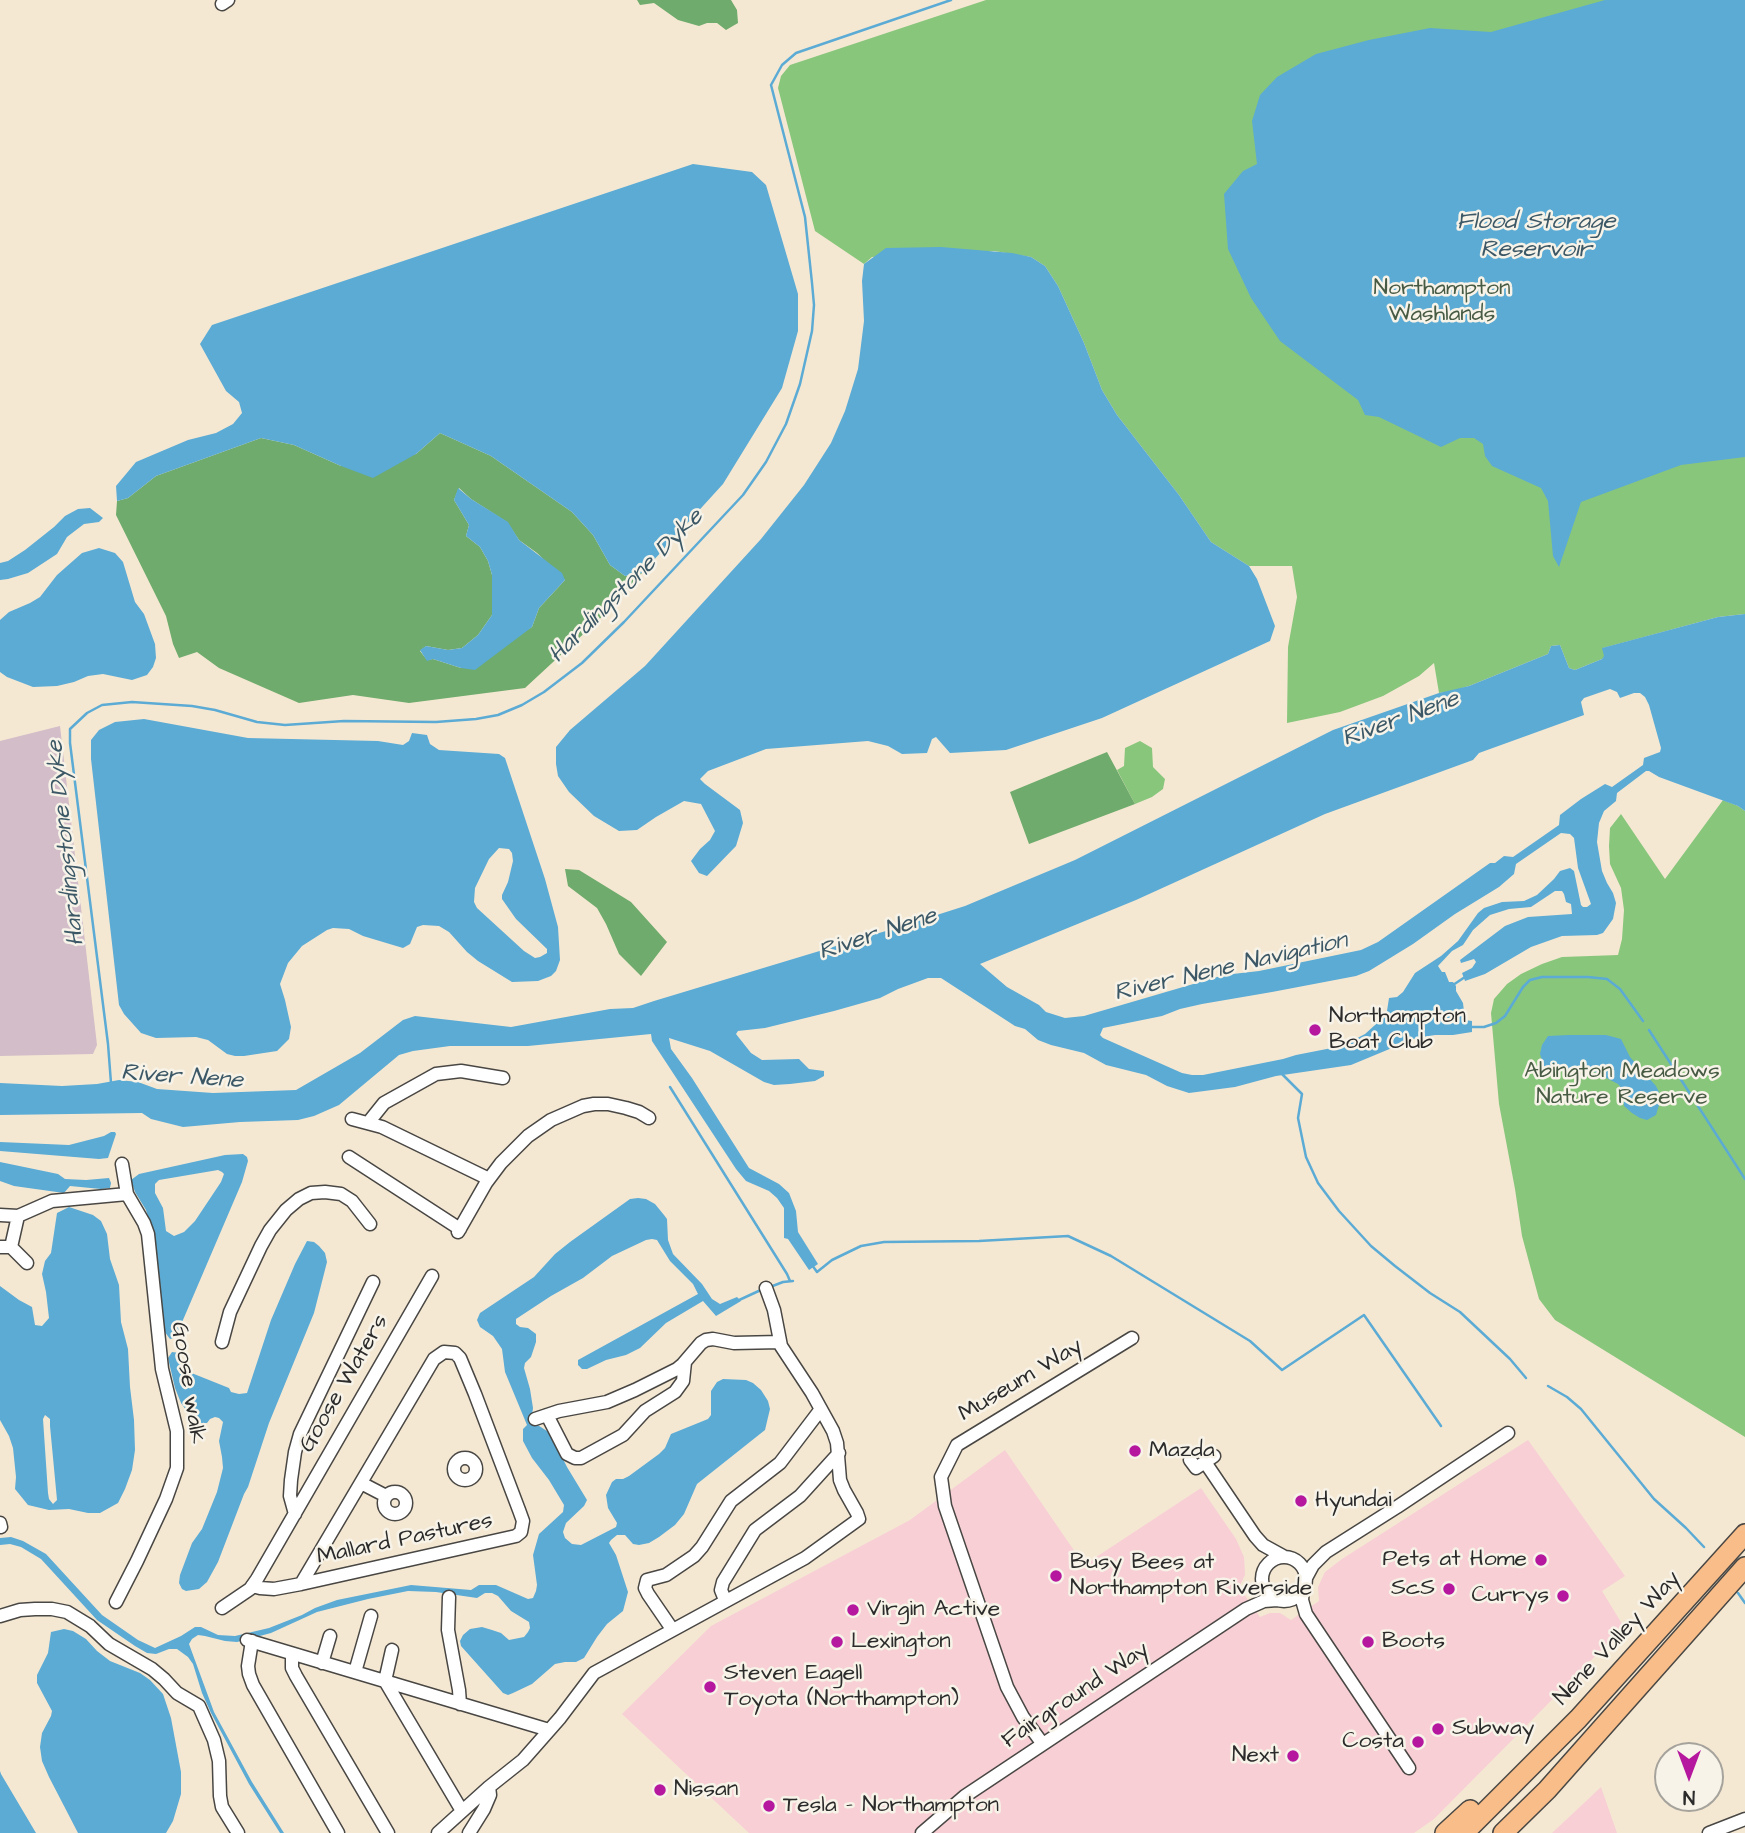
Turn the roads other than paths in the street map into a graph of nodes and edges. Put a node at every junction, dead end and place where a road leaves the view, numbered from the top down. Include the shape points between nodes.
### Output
1 (503, 1078) dead end
2 (649, 1118) dead end
3 (352, 1119) dead end
4 (368, 1123) junction
5 (349, 1157) dead end
6 (122, 1164) dead end
7 (489, 1179) junction
8 (127, 1194) junction
9 (0, 1215) edge
10 (18, 1216) junction
11 (370, 1224) dead end
12 (6, 1247) edge
13 (27, 1263) dead end
14 (432, 1276) dead end
15 (373, 1282) dead end
16 (766, 1288) dead end
17 (1132, 1338) dead end
18 (222, 1342) dead end
19 (780, 1342) junction
20 (685, 1362) junction
21 (821, 1409) junction
22 (1508, 1433) dead end
23 (839, 1453) junction
24 (499, 1458) junction
25 (1191, 1460) dead end
26 (476, 1467) dead end
27 (361, 1483) junction
28 (386, 1496) dead end
29 (295, 1514) junction
30 (1745, 1535) edge
31 (1255, 1536) junction
32 (1326, 1552) junction
33 (1290, 1558) junction
34 (1745, 1567) edge
35 (1262, 1577) junction
36 (301, 1584) junction
37 (1304, 1584) junction
38 (252, 1586) junction
39 (449, 1597) dead end
40 (725, 1600) junction
41 (1281, 1600) junction
42 (116, 1602) dead end
43 (222, 1608) dead end
44 (1246, 1609) junction
45 (1306, 1614) junction
46 (0, 1616) edge
47 (371, 1616) dead end
48 (672, 1629) junction
49 (330, 1636) dead end
50 (392, 1650) dead end
51 (292, 1654) junction
52 (322, 1663) junction
53 (355, 1672) junction
54 (385, 1681) junction
55 (460, 1704) junction
56 (1578, 1719) junction
57 (549, 1730) junction
58 (1042, 1743) junction
59 (1409, 1768) dead end
60 (489, 1787) junction
61 (1547, 1790) junction
62 (462, 1811) junction
63 (1745, 1819) edge
64 (931, 1828) edge
65 (238, 1833) edge
66 (338, 1833) edge
67 (388, 1833) edge
68 (438, 1833) edge
69 (469, 1833) edge
70 (922, 1833) edge
71 (1445, 1833) edge
72 (1464, 1833) edge
73 (1503, 1833) edge
74 (1514, 1833) edge
75 (1709, 1833) edge

1 - 4 street via 461,1071 436,1074 384,1103
2 - 7 street via 608,1104 583,1106 528,1136
3 - 4 street
4 - 7 street
5 - 7 street via 459,1231
6 - 8 street, Goose walk
8 - 10 street via 52,1200
8 - 42 street, Goose walk via 148,1234 162,1368 177,1431 177,1468
9 - 10 street
10 - 12 street
11 - 18 street via 341,1194 325,1192 299,1199 261,1246 233,1304
12 - 13 street
14 - 29 street, Goose Waters
15 - 29 street, Goose Waters via 300,1434 290,1496
16 - 19 street
17 - 58 street, Museum Way via 957,1444 941,1477 945,1506 1007,1687
19 - 20 street via 706,1340
19 - 21 street
20 - 20 street via 683,1381 675,1392 645,1411 623,1434 581,1458 568,1454 541,1417 607,1402
21 - 23 street
21 - 48 street via 780,1463 731,1501 694,1556 666,1575 648,1580 645,1588
22 - 32 street
23 - 40 street via 800,1496 755,1530 723,1581
23 - 40 street via 840,1480 859,1519 805,1558
24 - 26 street
24 - 27 street, Mallard Pastures via 460,1358 444,1352 434,1359
24 - 36 street, Mallard Pastures via 523,1521 516,1536
25 - 31 street via 1196,1468 1209,1459
27 - 28 street, Mallard Pastures
27 - 36 street, Mallard Pastures
29 - 38 street, Goose Waters
30 - 56 highway, Nene Valley Way
31 - 33 street
31 - 35 street
32 - 33 street
32 - 37 street
33 - 35 street via 1269,1562
33 - 37 street via 1304,1570
34 - 61 highway, Nene Valley Way
35 - 41 street via 1268,1594
35 - 44 street via 1257,1595
36 - 38 street, Mallard Pastures via 274,1589
37 - 41 street via 1292,1599
37 - 45 street
38 - 43 street, Goose Waters
39 - 55 street via 448,1630
40 - 48 street
41 - 44 street
41 - 45 street
44 - 58 street, Fairground Way
45 - 59 street
46 - 65 street via 35,1609 66,1612 199,1706 219,1760 222,1807
47 - 53 street
48 - 57 street via 594,1673
49 - 52 street
50 - 54 street
51 - 52 street
51 - 66 street via 249,1641 249,1675
51 - 67 street via 296,1676
52 - 53 street
53 - 54 street
54 - 55 street
54 - 62 street
55 - 57 street
56 - 71 highway
56 - 72 highway, Nene Valley Way
57 - 60 street via 523,1760
58 - 64 street, Fairground Way via 965,1796
60 - 62 street
60 - 69 street via 490,1796
61 - 73 highway, Nene Valley Way
61 - 74 highway
62 - 68 street
63 - 75 street
64 - 70 street, Fairground Way

